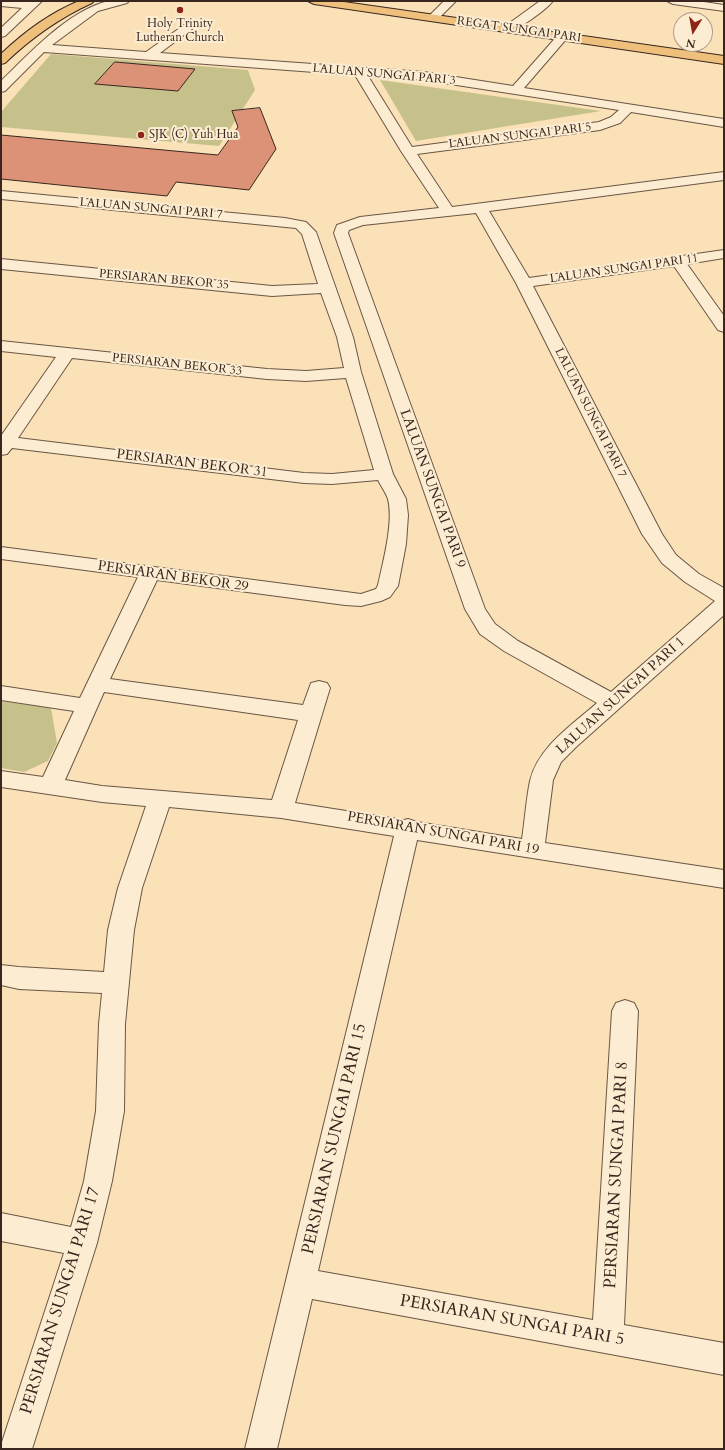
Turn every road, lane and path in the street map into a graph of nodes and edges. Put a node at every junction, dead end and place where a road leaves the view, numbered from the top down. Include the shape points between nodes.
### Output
1 (88, 1) edge
2 (123, 1) edge
3 (314, 1) edge
4 (450, 1) edge
5 (547, 1) edge
6 (673, 1) edge
7 (1, 3) edge
8 (33, 3) edge
9 (73, 4) edge
10 (724, 8) edge
11 (433, 18) junction
12 (188, 27) dead end
13 (508, 29) junction
14 (1, 34) edge
15 (562, 37) junction
16 (41, 48) junction
17 (148, 56) junction
18 (1, 60) edge
19 (724, 60) edge
20 (359, 72) junction
21 (1, 88) edge
22 (515, 90) junction
23 (627, 109) junction
24 (724, 123) edge
25 (408, 151) junction
26 (724, 176) edge
27 (1, 195) edge
28 (480, 208) junction
29 (448, 211) junction
30 (301, 225) joint
31 (724, 254) edge
32 (678, 261) junction
33 (1, 264) edge
34 (524, 283) junction
35 (327, 288) junction
36 (724, 328) edge
37 (1, 346) edge
38 (67, 353) junction
39 (353, 372) junction
40 (3, 444) edge
41 (384, 474) junction
42 (1, 553) edge
43 (150, 574) junction
44 (724, 597) edge
45 (724, 604) edge
46 (97, 684) junction
47 (319, 688) dead end
48 (1, 693) edge
49 (612, 702) junction
50 (87, 706) junction
51 (310, 714) junction
52 (1, 779) edge
53 (50, 787) junction
54 (160, 799) junction
55 (281, 809) junction
56 (408, 828) junction
57 (532, 850) junction
58 (724, 879) edge
59 (1, 975) edge
60 (115, 983) junction
61 (625, 1011) dead end
62 (1, 1227) edge
63 (82, 1243) junction
64 (300, 1282) junction
65 (608, 1338) junction
66 (724, 1359) edge
67 (16, 1449) edge
68 (260, 1449) edge

1 - 9 main road
2 - 16 street via 94,9
3 - 11 main road, REGAT SUNGAI PARI
4 - 11 street
5 - 13 street
6 - 10 street
7 - 8 street
8 - 14 street
9 - 18 main road via 19,43
11 - 13 main road, REGAT SUNGAI PARI
12 - 17 street
13 - 15 main road, REGAT SUNGAI PARI
15 - 19 main road, REGAT SUNGAI PARI
15 - 22 street
16 - 17 street, LALUAN SUNGAI PARI 3
16 - 21 street
17 - 20 street, LALUAN SUNGAI PARI 3
20 - 22 street, LALUAN SUNGAI PARI 3 via 424,76
20 - 25 street
22 - 23 street, LALUAN SUNGAI PARI 3
23 - 24 street, LALUAN SUNGAI PARI 3
23 - 25 street, LALUAN SUNGAI PARI 5 via 619,118 600,126
25 - 29 street
26 - 28 street
27 - 30 street, LALUAN SUNGAI PARI 7
28 - 29 street
28 - 34 street, LALUAN SUNGAI PARI 7
29 - 49 street, LALUAN SUNGAI PARI 9 via 360,221 342,228 341,233 475,608 487,629 511,646
30 - 35 street, PERSIARAN BEKOR 29 via 309,232
31 - 32 street, LALUAN SUNGAI PARI 11
32 - 34 street, LALUAN SUNGAI PARI 11
32 - 36 street
33 - 35 street, PERSIARAN BEKOR 35 via 272,291
34 - 44 street, LALUAN SUNGAI PARI 7 via 652,534 669,560 692,578
35 - 39 street, PERSIARAN BEKOR 29 via 345,336
37 - 38 street, PERSIARAN BEKOR 33
38 - 39 street, PERSIARAN BEKOR 33 via 267,374 306,376
38 - 40 street
39 - 41 street, PERSIARAN BEKOR 29
40 - 41 street, PERSIARAN BEKOR 31 via 304,478 332,479
41 - 43 street, PERSIARAN BEKOR 29 via 397,499 399,515 388,586 374,597 345,600
42 - 43 street, PERSIARAN BEKOR 29
43 - 46 street
45 - 49 street, LALUAN SUNGAI PARI 1
46 - 50 street
46 - 51 street
47 - 51 street
48 - 50 street
49 - 57 street, LALUAN SUNGAI PARI 1 via 552,758 542,780
50 - 53 street
51 - 55 street
52 - 53 street, PERSIARAN SUNGAI PARI 19
53 - 54 street, PERSIARAN SUNGAI PARI 19
54 - 55 street, PERSIARAN SUNGAI PARI 19
54 - 60 street, PERSIARAN SUNGAI PARI 17 via 130,888 121,930
55 - 56 street, PERSIARAN SUNGAI PARI 19
56 - 57 street, PERSIARAN SUNGAI PARI 19
56 - 64 street, PERSIARAN SUNGAI PARI 15
57 - 58 street, PERSIARAN SUNGAI PARI 19
59 - 60 street
60 - 63 street, PERSIARAN SUNGAI PARI 17 via 110,1111 98,1181
61 - 65 street, PERSIARAN SUNGAI PARI 8
62 - 63 street
63 - 67 street, PERSIARAN SUNGAI PARI 17
64 - 65 street, PERSIARAN SUNGAI PARI 5
64 - 68 street, PERSIARAN SUNGAI PARI 15
65 - 66 street, PERSIARAN SUNGAI PARI 5

